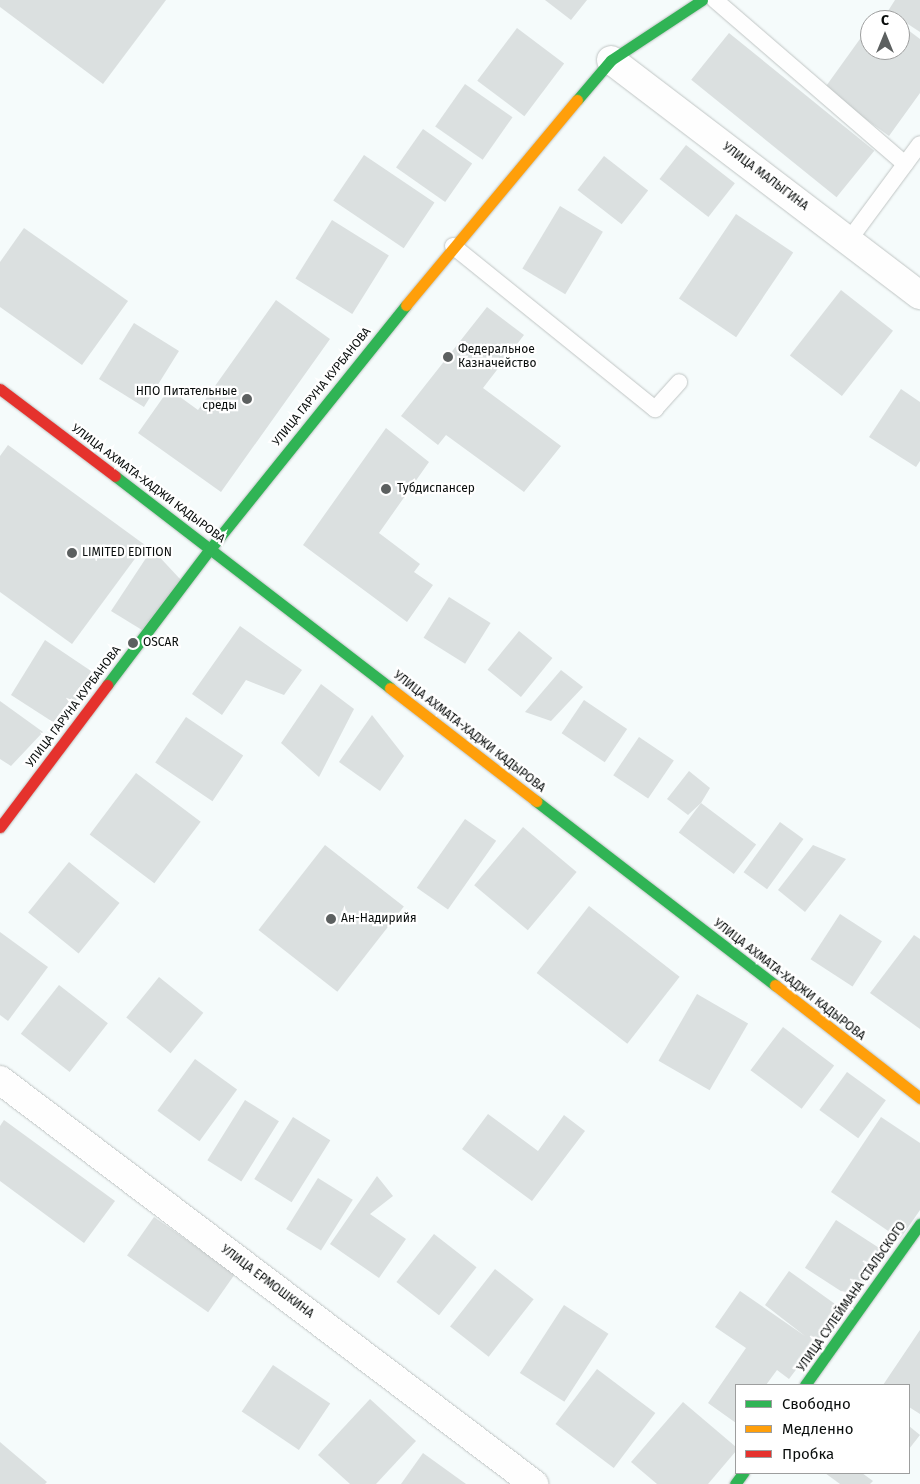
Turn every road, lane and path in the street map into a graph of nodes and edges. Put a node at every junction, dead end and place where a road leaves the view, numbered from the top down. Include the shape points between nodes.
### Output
1 (702, 0) edge
2 (715, 0) edge
3 (610, 60) junction
4 (920, 144) edge
5 (905, 164) junction
6 (849, 240) junction
7 (453, 246) junction
8 (920, 294) edge
9 (679, 382) dead end
10 (0, 389) edge
11 (210, 548) junction
12 (0, 827) edge
13 (0, 1080) edge
14 (920, 1098) edge
15 (920, 1224) edge
16 (920, 1236) edge
17 (807, 1384) edge
18 (816, 1384) edge
19 (534, 1484) edge

1 - 3 main road, УЛИЦА ГАРУНА КУРБАНОВА
2 - 5 lane
3 - 6 street, УЛИЦА МАЛЫГИНА
3 - 7 main road, УЛИЦА ГАРУНА КУРБАНОВА
4 - 5 lane
5 - 6 lane
6 - 8 street, УЛИЦА МАЛЫГИНА
7 - 9 lane via 655,408
7 - 11 main road, УЛИЦА ГАРУНА КУРБАНОВА
10 - 11 main road, УЛИЦА АХМАТА-ХАДЖИ КАДЫРОВА
11 - 12 main road, УЛИЦА ГАРУНА КУРБАНОВА
11 - 14 main road, УЛИЦА АХМАТА-ХАДЖИ КАДЫРОВА
13 - 19 street, УЛИЦА ЕРМОШКИНА
15 - 17 main road, УЛИЦА СУЛЕЙМАНА СТАЛЬСКОГО
16 - 18 main road, УЛИЦА СУЛЕЙМАНА СТАЛЬСКОГО

